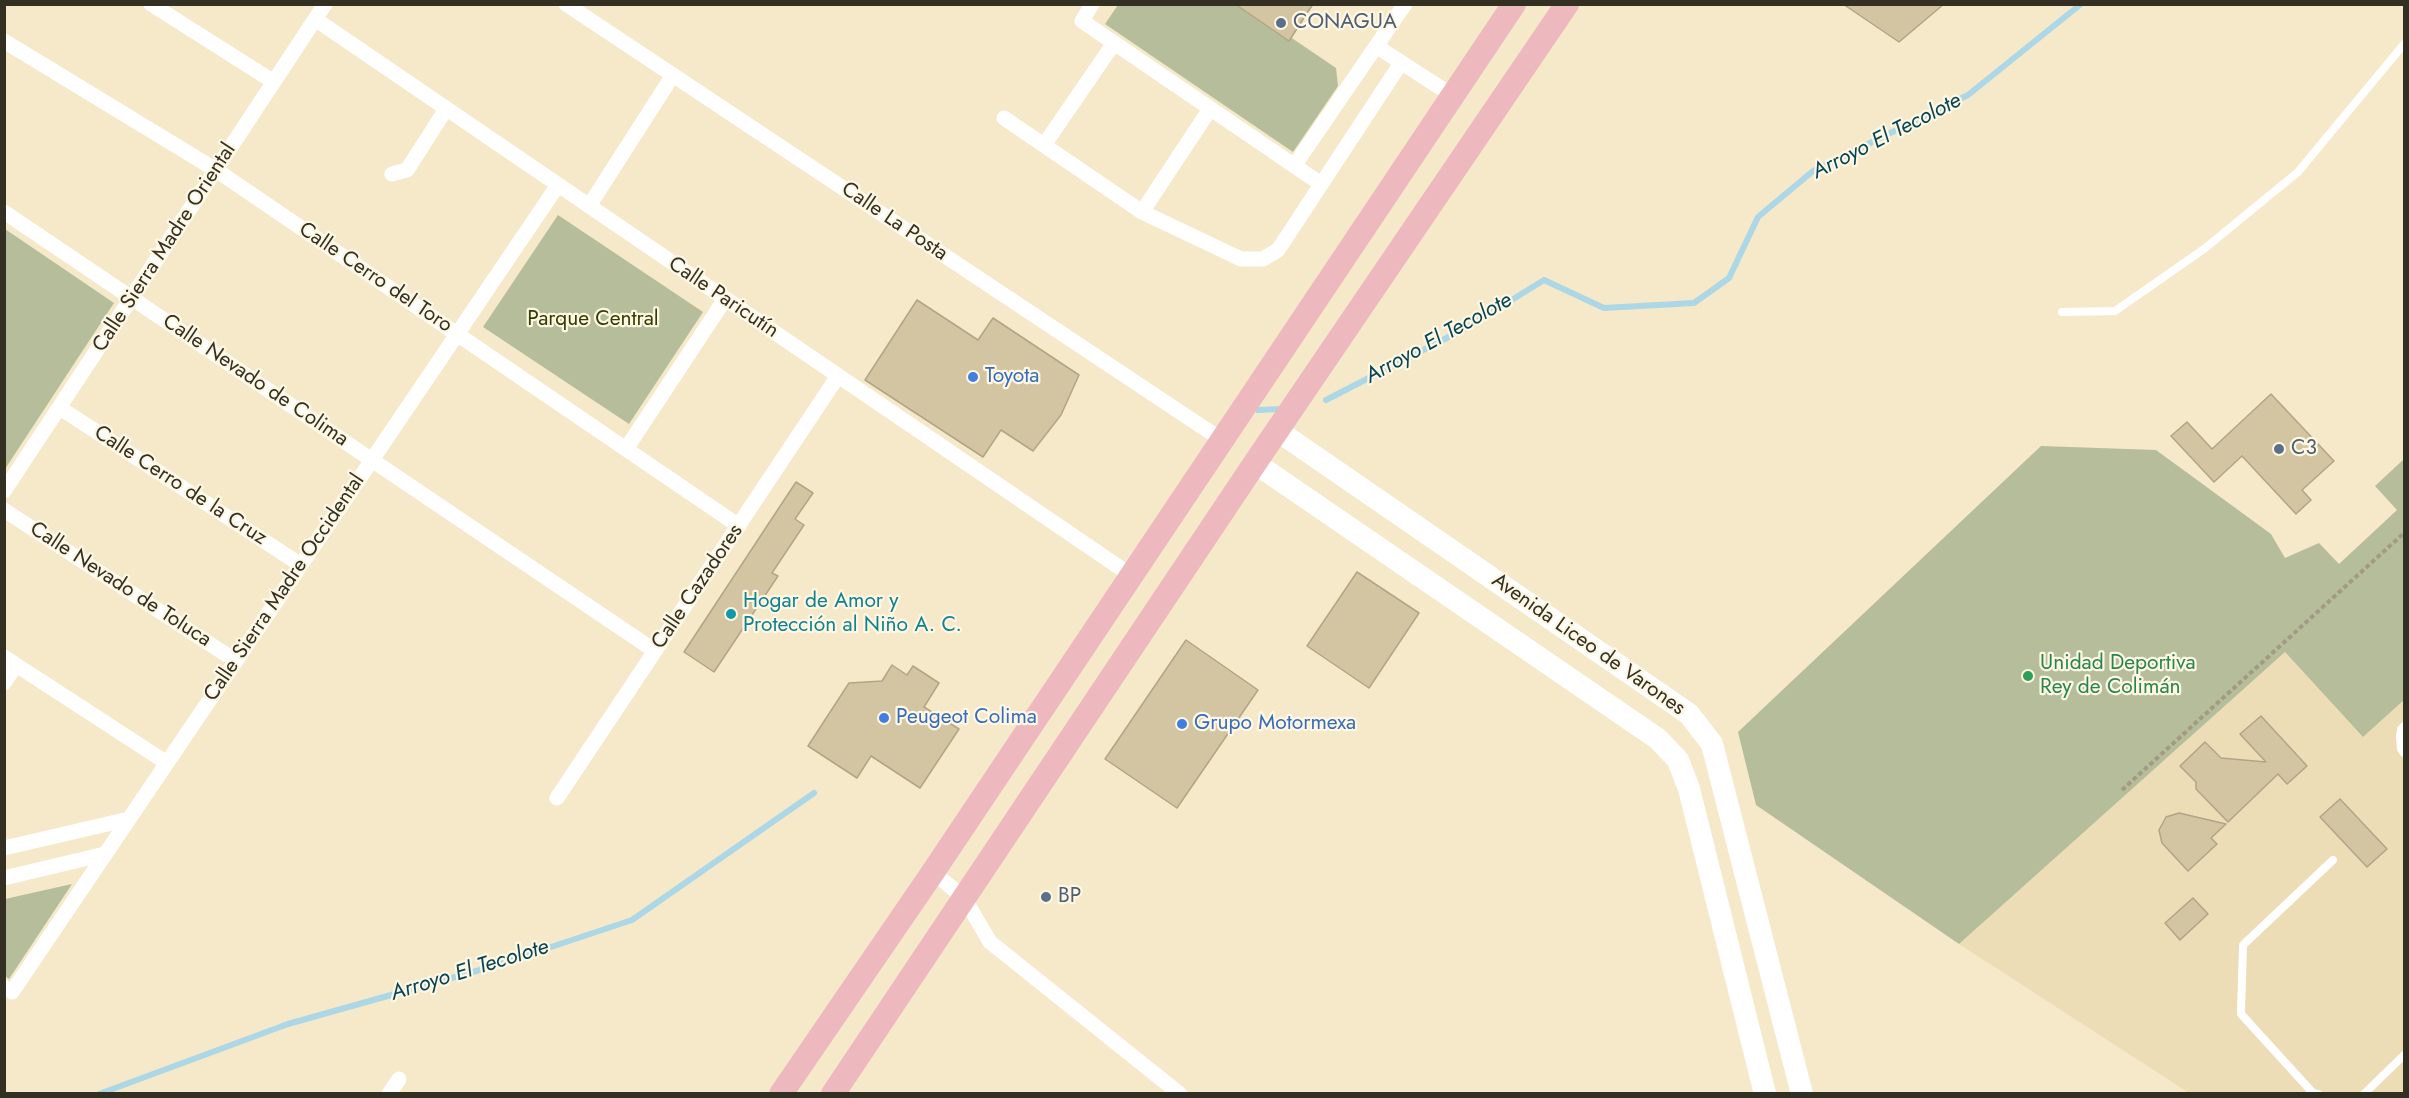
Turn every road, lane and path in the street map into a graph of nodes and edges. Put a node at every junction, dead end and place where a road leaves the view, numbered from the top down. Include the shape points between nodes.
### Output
1 (151, 4) edge
2 (325, 4) edge
3 (566, 4) edge
4 (1092, 4) edge
5 (1405, 4) edge
6 (1514, 4) edge
7 (1567, 4) edge
8 (315, 19) junction
9 (4, 41) edge
10 (1114, 43) junction
11 (2404, 44) edge
12 (1376, 46) junction
13 (1401, 63) junction
14 (673, 75) junction
15 (274, 82) junction
16 (1453, 96) junction
17 (446, 109) junction
18 (1210, 109) junction
19 (1004, 118) dead end
20 (1044, 145) junction
21 (1294, 166) junction
22 (216, 170) junction
23 (392, 174) dead end
24 (1321, 184) junction
25 (558, 185) junction
26 (589, 206) junction
27 (4, 212) edge
28 (1142, 212) junction
29 (132, 298) junction
30 (725, 299) junction
31 (2062, 312) dead end
32 (457, 334) junction
33 (1291, 339) junction
34 (1325, 361) junction
35 (838, 376) junction
36 (60, 408) junction
37 (1278, 431) junction
38 (1222, 440) junction
39 (627, 449) junction
40 (372, 460) junction
41 (1255, 463) junction
42 (4, 491) edge
43 (4, 510) edge
44 (739, 526) junction
45 (2404, 533) edge
46 (301, 565) junction
47 (1131, 576) junction
48 (655, 651) junction
49 (10, 661) edge
50 (236, 661) junction
51 (4, 683) edge
52 (2404, 726) edge
53 (2404, 753) edge
54 (167, 763) junction
55 (1722, 781) junction
56 (1689, 789) junction
57 (2121, 790) dead end
58 (557, 798) dead end
59 (129, 819) junction
60 (7, 845) edge
61 (105, 854) junction
62 (2333, 860) dead end
63 (933, 872) junction
64 (4, 878) edge
65 (964, 898) junction
66 (8, 990) edge
67 (2404, 1055) edge
68 (399, 1079) dead end
69 (389, 1094) edge
70 (782, 1094) edge
71 (832, 1094) edge
72 (1179, 1094) edge
73 (1765, 1094) edge
74 (1802, 1094) edge
75 (2318, 1094) edge
76 (2364, 1094) edge

1 - 15 street
2 - 8 street, Calle Sierra Madre Oriental
3 - 14 street, Calle La Posta
4 - 10 street via 1082,21
5 - 12 street
6 - 16 main road
7 - 34 main road
8 - 15 street, Calle Sierra Madre Oriental
8 - 17 street, Calle Paricutín
9 - 22 street, Calle Cerro del Toro
10 - 18 street
10 - 20 street
11 - 31 lane via 2298,172 2204,249 2115,311
12 - 13 street
12 - 21 street
13 - 16 street
13 - 24 street
14 - 26 street
14 - 38 street, Calle La Posta
15 - 22 street, Calle Sierra Madre Oriental
16 - 33 main road
17 - 23 street via 406,170
17 - 25 street, Calle Paricutín
18 - 21 street
18 - 28 street
19 - 20 street
20 - 28 street
21 - 24 street
22 - 29 street, Calle Sierra Madre Oriental
22 - 32 street, Calle Cerro del Toro
24 - 28 street via 1278,250 1263,260 1241,259
25 - 26 street, Calle Paricutín
25 - 32 street, Calle Sierra Madre Occidental
26 - 30 street, Calle Paricutín
27 - 29 street, Calle Nevado de Colima
29 - 36 street, Calle Sierra Madre Oriental
29 - 40 street, Calle Nevado de Colima
30 - 35 street, Calle Paricutín
30 - 39 street
32 - 39 street, Calle Cerro del Toro
32 - 40 street, Calle Sierra Madre Occidental
33 - 34 main road
33 - 38 main road
34 - 37 main road
35 - 44 street, Calle Cazadores
35 - 47 street, Calle Paricutín
36 - 42 street, Calle Sierra Madre Oriental
36 - 46 street, Calle Cerro de la Cruz
37 - 41 main road
37 - 55 street, Avenida Liceo de Varones via 1689,714 1712,744
38 - 47 main road
39 - 44 street, Calle Cerro del Toro
40 - 46 street, Calle Sierra Madre Occidental
40 - 48 street, Calle Nevado de Colima
41 - 56 street, Avenida Liceo de Varones via 1658,740 1678,760
41 - 65 main road
43 - 50 street, Calle Nevado de Toluca
44 - 48 street, Calle Cazadores
45 - 57 path
46 - 50 street, Calle Sierra Madre Occidental
47 - 63 main road
48 - 58 street, Calle Cazadores
49 - 51 street
49 - 54 street
50 - 54 street, Calle Sierra Madre Occidental
52 - 53 lane via 2400,736
54 - 59 street, Calle Sierra Madre Occidental
55 - 56 street
55 - 74 street, Avenida Liceo de Varones
56 - 73 street, Avenida Liceo de Varones
59 - 60 street
59 - 61 street, Calle Sierra Madre Occidental
61 - 64 street
61 - 66 street, Calle Sierra Madre Occidental
62 - 75 lane via 2243,945 2241,1014
63 - 65 street
63 - 70 main road
65 - 71 main road
65 - 72 street via 990,942
67 - 76 lane
68 - 69 street

